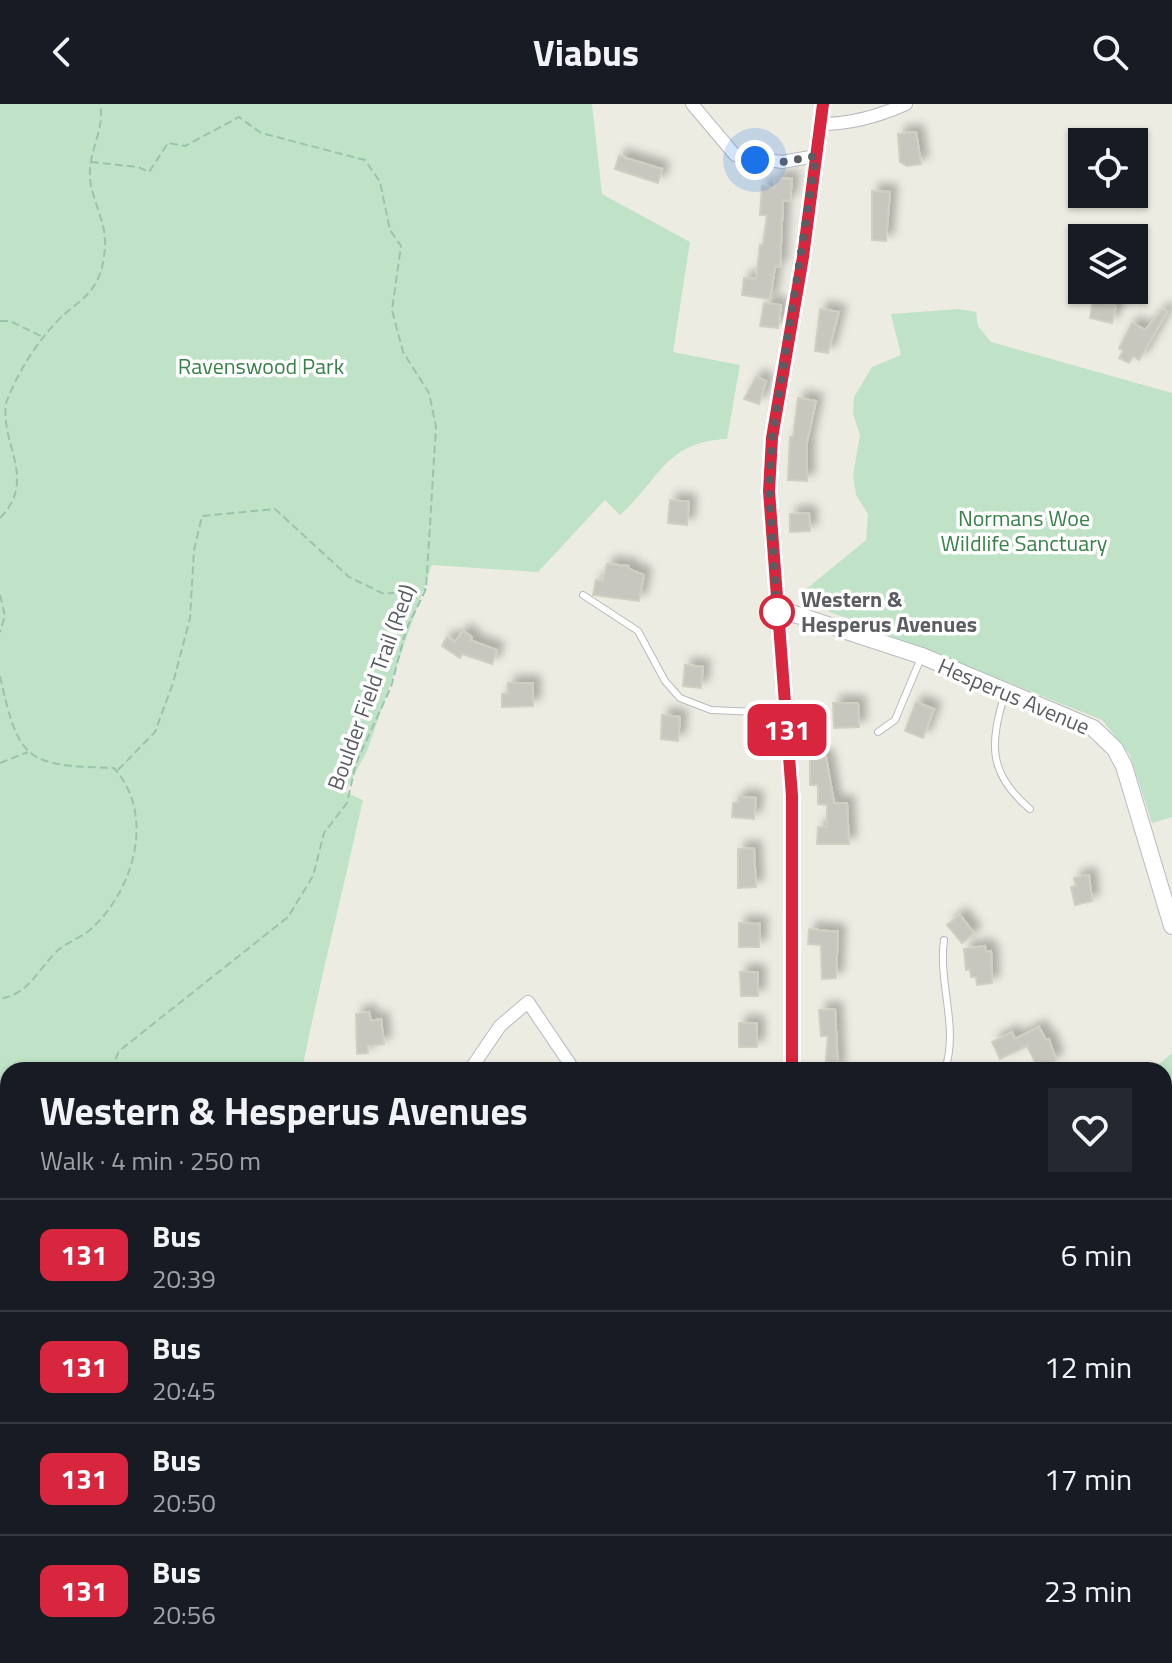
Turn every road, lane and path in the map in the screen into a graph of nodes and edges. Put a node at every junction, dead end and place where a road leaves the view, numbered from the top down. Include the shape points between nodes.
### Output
1 (100, 104) edge
2 (692, 104) edge
3 (823, 104) edge
4 (906, 104) edge
5 (821, 124) junction
6 (816, 156) junction
7 (91, 162) junction
8 (0, 321) edge
9 (43, 337) junction
10 (0, 518) edge
11 (426, 589) junction
12 (0, 595) edge
13 (583, 595) dead end
14 (776, 608) junction
15 (0, 632) edge
16 (922, 656) junction
17 (0, 676) edge
18 (1005, 693) junction
19 (786, 713) junction
20 (878, 732) dead end
21 (28, 752) junction
22 (0, 763) edge
23 (118, 770) dead end
24 (1030, 809) dead end
25 (1172, 926) edge
26 (944, 940) dead end
27 (0, 999) edge
28 (114, 1062) edge
29 (475, 1062) edge
30 (569, 1062) edge
31 (792, 1062) edge
32 (946, 1062) edge

1 - 7 path via 103,117
2 - 6 street via 735,155 782,162
3 - 5 main road
4 - 5 street via 842,124
5 - 6 main road
6 - 14 main road via 772,438 769,491
7 - 9 path via 104,218 100,276 91,295 63,314
7 - 11 path, Boulder Field Trail (Red) via 149,172 168,143 185,146 239,117 261,133 365,160 380,182 390,230 401,246 392,310 403,352 429,393 436,427
8 - 9 path
9 - 10 path via 5,405 2,432 16,491
11 - 23 path via 384,594 361,583 275,509 202,516 190,618 173,683 155,732
11 - 28 path, Boulder Field Trail (Red) via 406,630 391,687 356,763 347,803 324,833 313,876 288,917 119,1051
12 - 15 path via 5,604
13 - 19 lane via 638,631 680,698 711,710
14 - 16 main road, Hesperus Avenue
14 - 19 main road
16 - 18 main road, Hesperus Avenue
16 - 20 lane via 895,720
17 - 21 path
18 - 24 lane via 992,740 1004,784
18 - 25 main road, Hesperus Avenue via 1093,728 1115,749 1133,791
19 - 31 main road via 792,796
21 - 22 path
21 - 27 path via 53,766 114,768 128,784 137,846 104,914 89,931 56,951 26,991
26 - 32 lane via 951,1032
29 - 30 street via 500,1026 528,1002

